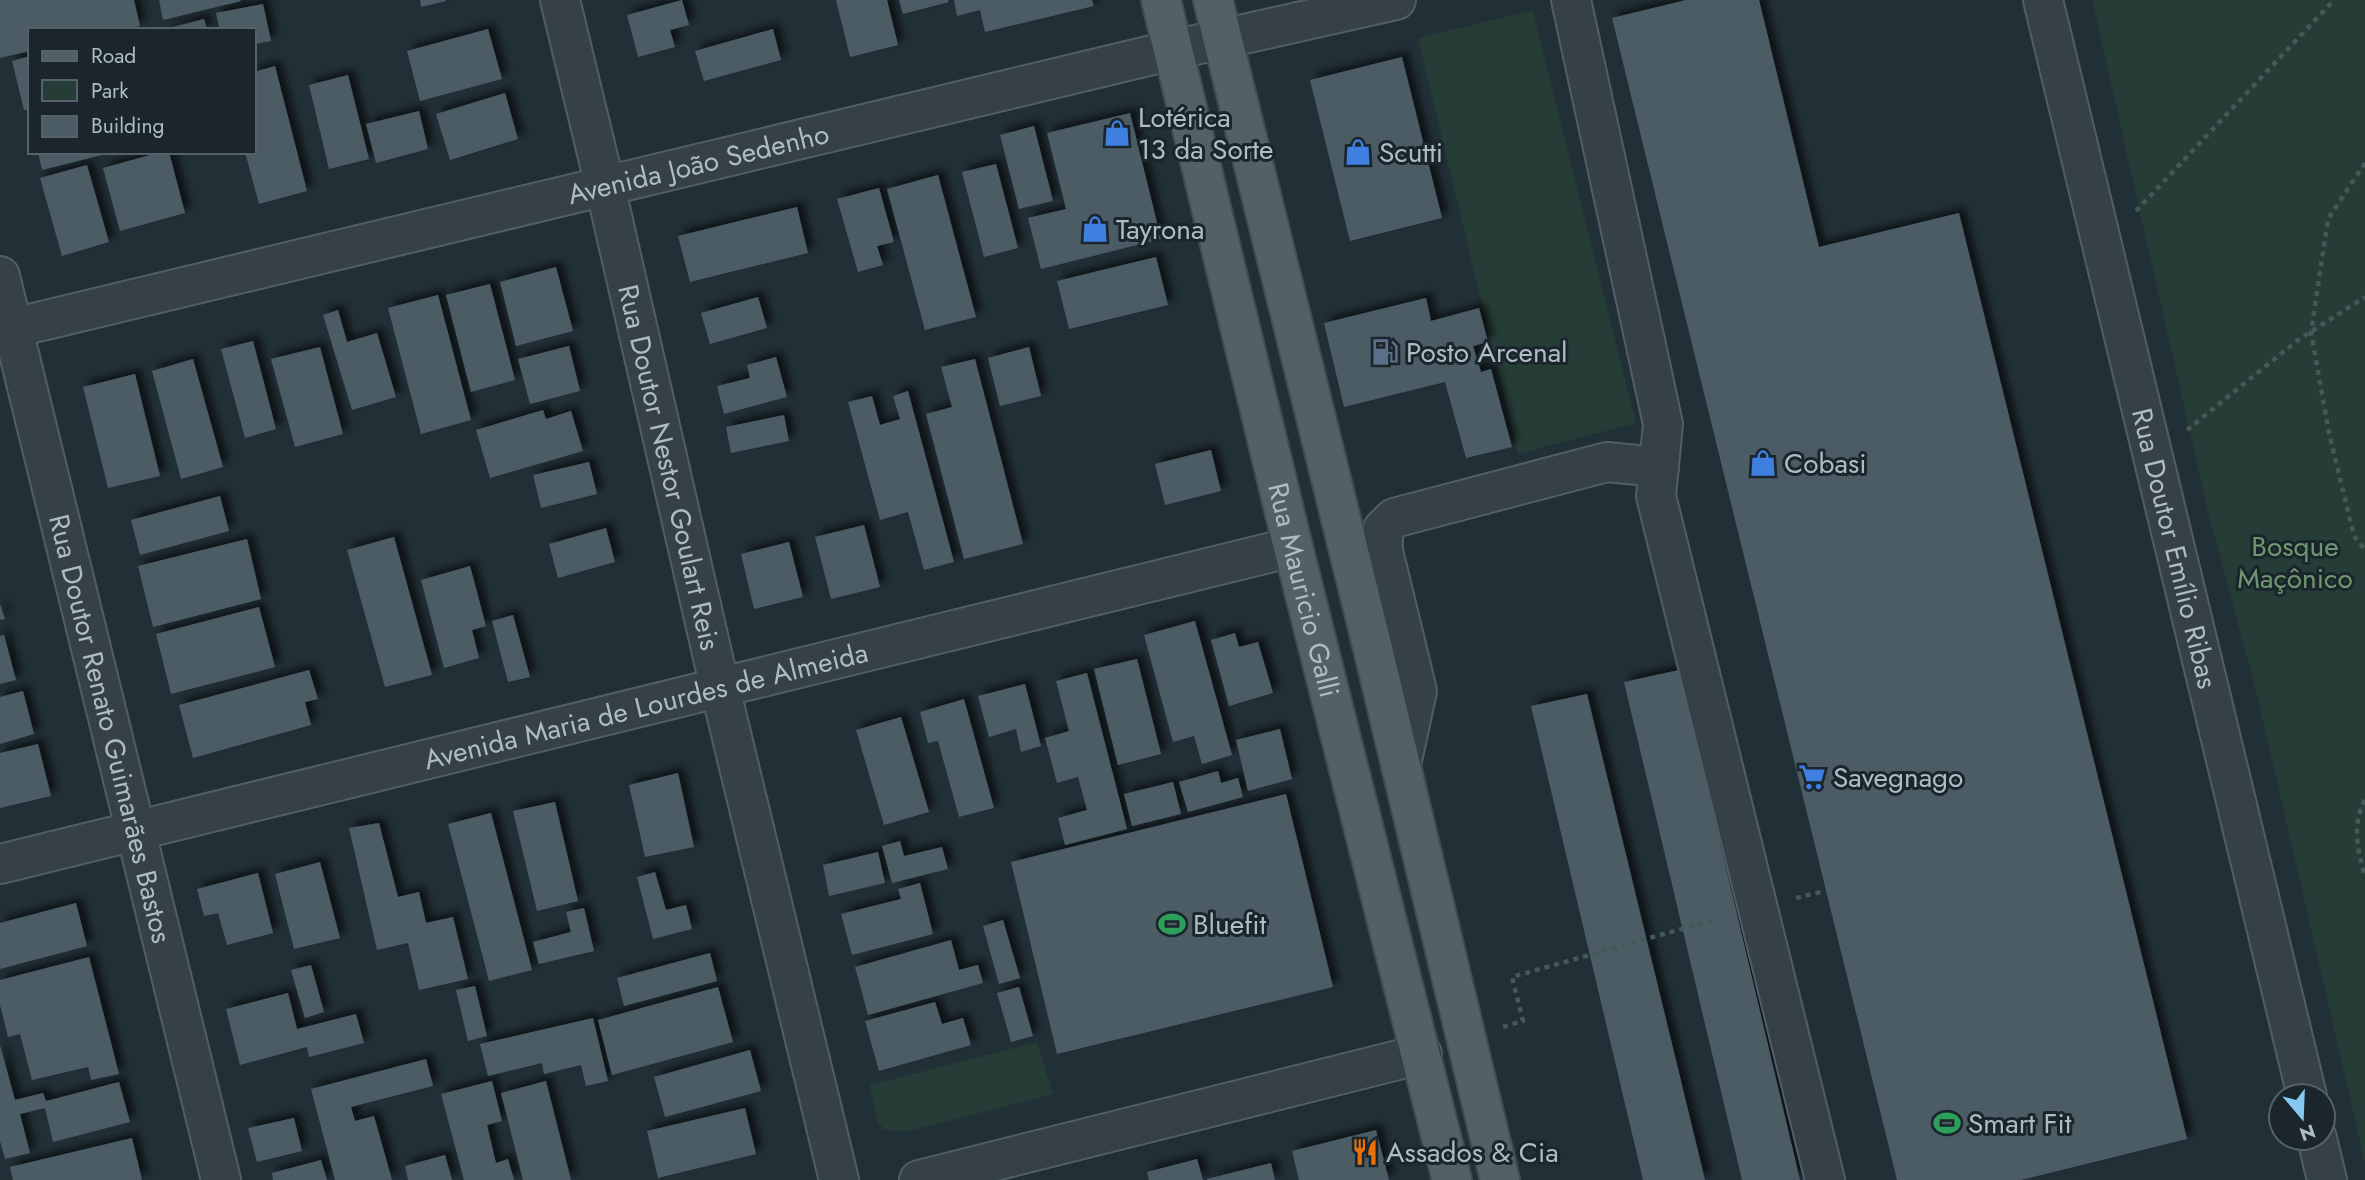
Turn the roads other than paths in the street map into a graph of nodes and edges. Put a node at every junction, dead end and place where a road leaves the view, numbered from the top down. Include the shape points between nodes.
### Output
1 (560, 0) edge
2 (1161, 0) edge
3 (1213, 0) edge
4 (1396, 0) edge
5 (1571, 0) edge
6 (2043, 0) edge
7 (1223, 40) junction
8 (1173, 50) junction
9 (605, 186) junction
10 (0, 276) edge
11 (6, 330) edge
12 (1659, 467) junction
13 (1293, 547) junction
14 (720, 688) junction
15 (1401, 765) junction
16 (137, 831) junction
17 (0, 864) edge
18 (1422, 1054) junction
19 (2304, 1082) edge
20 (2320, 1152) edge
21 (221, 1180) edge
22 (839, 1180) edge
23 (919, 1180) edge
24 (1452, 1180) edge
25 (1500, 1180) edge
26 (1825, 1180) edge
27 (2327, 1180) edge

1 - 9 street, Rua Doutor Nestor Goulart Reis
2 - 8 main road, Rua Mauricio Galli
3 - 7 main road, Rua Mauricio Galli
4 - 7 street, Avenida João Sedenho
5 - 12 street via 1663,424
6 - 19 street, Rua Doutor Emílio Ribas
7 - 8 street, Avenida João Sedenho
7 - 15 main road, Rua Mauricio Galli
8 - 9 street, Avenida João Sedenho
8 - 13 main road, Rua Mauricio Galli
9 - 11 street, Avenida João Sedenho
9 - 14 street, Rua Doutor Nestor Goulart Reis
10 - 11 street, Rua Doutor Renato Guimarães Bastos
11 - 16 street, Rua Doutor Renato Guimarães Bastos
12 - 15 street via 1607,462 1394,518 1383,529 1383,551 1418,691
12 - 26 street via 1656,496
13 - 14 street, Avenida Maria de Lourdes de Almeida
13 - 18 main road, Rua Mauricio Galli
14 - 16 street, Avenida Maria de Lourdes de Almeida
14 - 22 street, Rua Doutor Nestor Goulart Reis
15 - 25 main road, Rua Mauricio Galli
16 - 17 street, Avenida Maria de Lourdes de Almeida
16 - 21 street, Rua Doutor Renato Guimarães Bastos
18 - 23 street
18 - 24 main road, Rua Mauricio Galli
20 - 27 street

